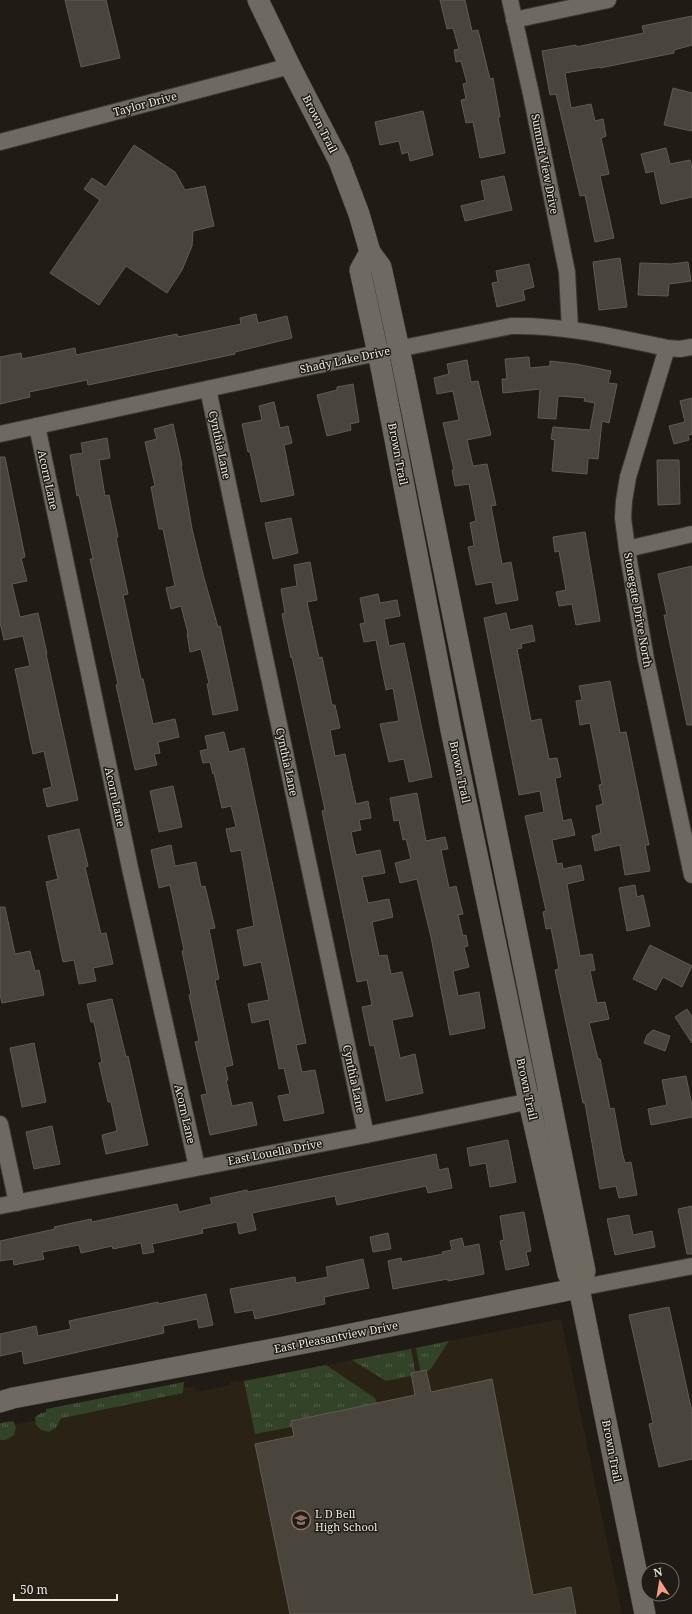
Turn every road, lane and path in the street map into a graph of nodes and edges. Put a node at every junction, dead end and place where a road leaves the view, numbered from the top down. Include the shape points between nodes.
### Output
1 (258, 0) edge
2 (510, 0) edge
3 (608, 0) edge
4 (514, 20) junction
5 (290, 66) junction
6 (0, 142) edge
7 (370, 252) junction
8 (570, 329) junction
9 (692, 347) edge
10 (399, 348) junction
11 (667, 348) junction
12 (378, 353) junction
13 (208, 389) junction
14 (37, 426) junction
15 (0, 434) edge
16 (692, 534) edge
17 (627, 549) junction
18 (475, 724) junction
19 (451, 730) junction
20 (692, 875) edge
21 (550, 1097) junction
22 (529, 1102) junction
23 (0, 1124) edge
24 (366, 1135) junction
25 (196, 1167) junction
26 (17, 1203) junction
27 (0, 1206) edge
28 (692, 1266) edge
29 (579, 1288) junction
30 (0, 1402) edge
31 (646, 1614) edge

1 - 5 street, Brown Trail
2 - 4 street, Summit View Drive
3 - 4 street
4 - 8 street, Summit View Drive via 567,272
5 - 6 street, Taylor Drive
5 - 7 street, Brown Trail via 339,161
7 - 10 street, Brown Trail via 381,267
7 - 12 street, Brown Trail via 360,270
8 - 10 street, Shady Lake Drive via 536,325 511,326
8 - 11 street, Shady Lake Drive
9 - 11 street, Shady Lake Drive
10 - 12 street, Shady Lake Drive
10 - 18 street, Brown Trail
11 - 17 street, Stonegate Drive North via 628,477 624,501
12 - 13 street, Shady Lake Drive
12 - 19 street, Brown Trail
13 - 14 street, Shady Lake Drive
13 - 24 street, Cynthia Lane
14 - 15 street, Shady Lake Drive
14 - 25 street, Acorn Lane via 128,860
16 - 17 street
17 - 20 street, Stonegate Drive North via 646,659
18 - 19 street
18 - 21 street, Brown Trail
19 - 22 street, Brown Trail
21 - 22 street, East Louella Drive
21 - 29 street, Brown Trail via 585,1271
22 - 24 street, East Louella Drive
22 - 29 street, Brown Trail via 568,1274
23 - 26 street
24 - 25 street, East Louella Drive
25 - 26 street, East Louella Drive
26 - 27 street, East Louella Drive
28 - 29 street, East Pleasantview Drive
29 - 30 street, East Pleasantview Drive
29 - 31 street, Brown Trail

